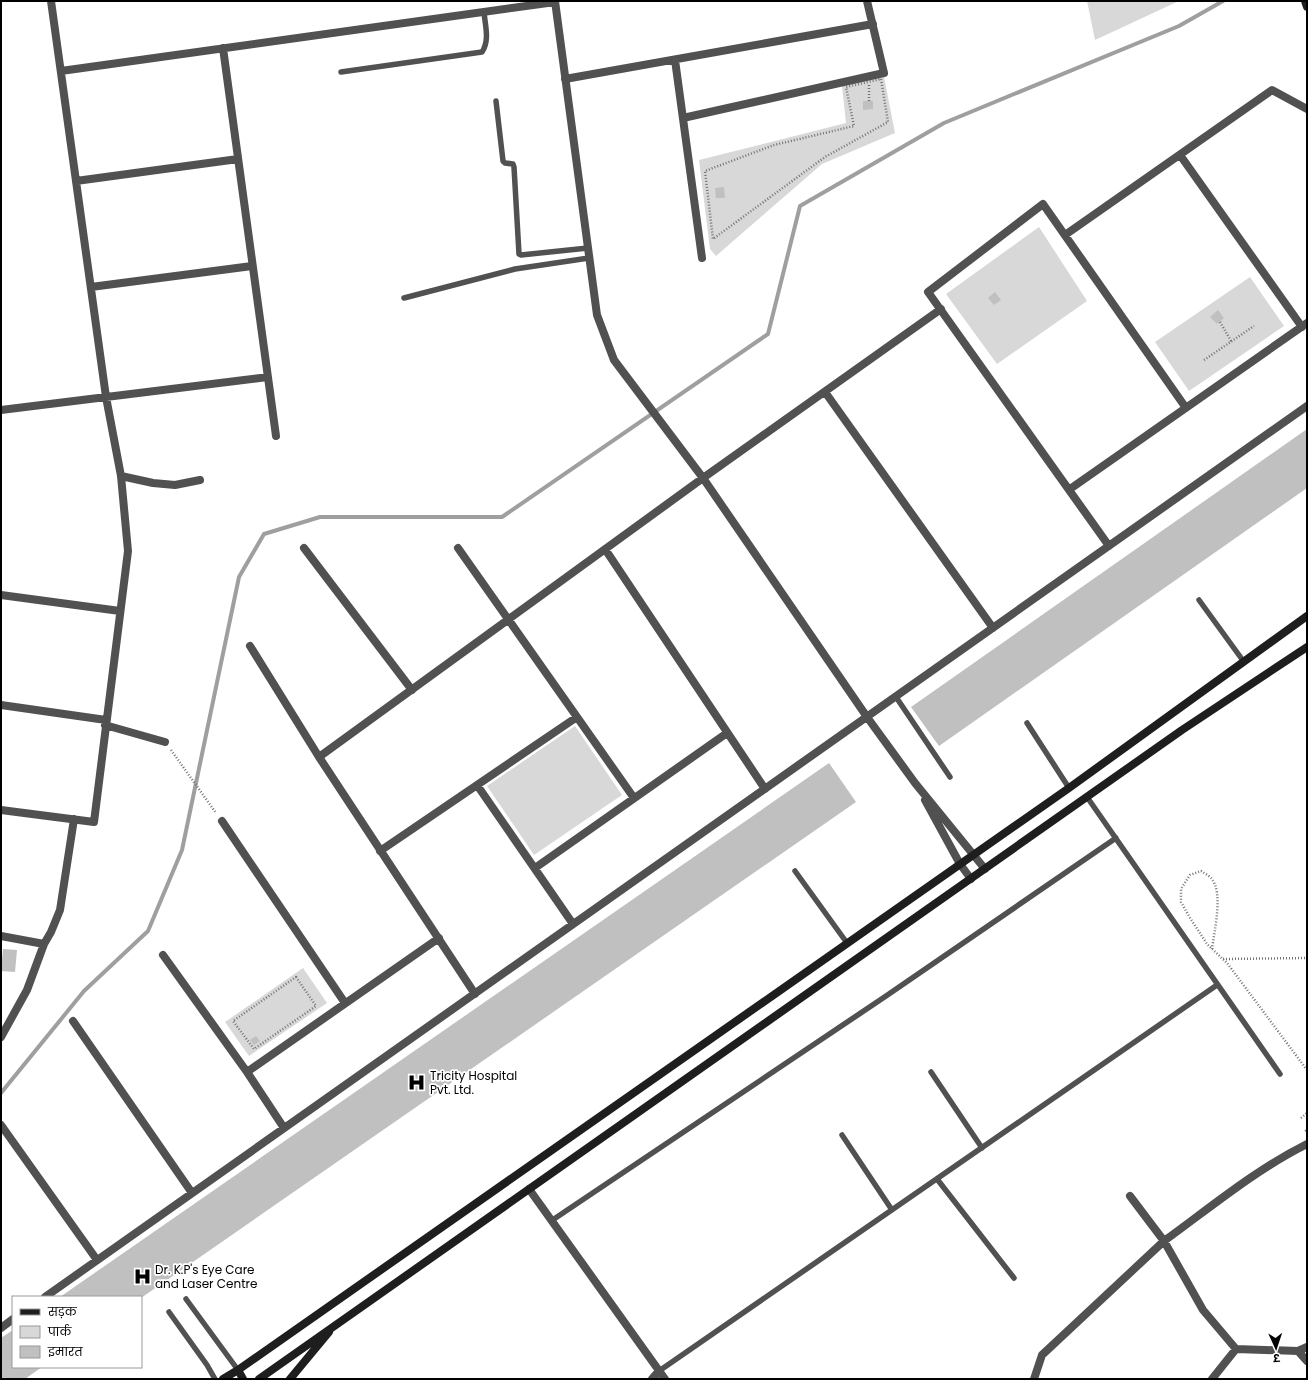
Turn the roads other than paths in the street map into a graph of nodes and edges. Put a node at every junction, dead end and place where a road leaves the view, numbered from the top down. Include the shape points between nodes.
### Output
1 (51, 1) edge
2 (555, 1) edge
3 (867, 1) edge
4 (1305, 1) edge
5 (1307, 7) edge
6 (484, 12) junction
7 (873, 24) junction
8 (223, 48) junction
9 (675, 60) junction
10 (60, 71) junction
11 (341, 72) dead end
12 (566, 79) junction
13 (496, 101) dead end
14 (1307, 109) edge
15 (683, 118) junction
16 (1180, 155) junction
17 (238, 159) junction
18 (76, 181) junction
19 (1065, 235) junction
20 (588, 248) junction
21 (589, 258) junction
22 (702, 258) dead end
23 (252, 266) junction
24 (91, 287) junction
25 (404, 298) dead end
26 (941, 309) junction
27 (1304, 325) edge
28 (268, 377) junction
29 (825, 392) junction
30 (106, 397) junction
31 (1307, 406) edge
32 (1186, 408) junction
33 (1, 410) edge
34 (276, 436) dead end
35 (121, 476) junction
36 (703, 478) junction
37 (200, 480) dead end
38 (1070, 490) junction
39 (1110, 546) junction
40 (304, 548) dead end
41 (458, 548) dead end
42 (605, 549) junction
43 (1, 594) edge
44 (1199, 600) dead end
45 (120, 611) junction
46 (1306, 616) edge
47 (509, 619) junction
48 (993, 628) junction
49 (250, 646) dead end
50 (1305, 649) edge
51 (1244, 662) junction
52 (412, 690) junction
53 (896, 697) junction
54 (1, 705) edge
55 (577, 717) junction
56 (867, 717) junction
57 (106, 722) junction
58 (1027, 723) dead end
59 (727, 733) junction
60 (165, 742) road end
61 (319, 758) junction
62 (950, 777) dead end
63 (915, 783) junction
64 (476, 785) junction
65 (1069, 788) junction
66 (765, 789) junction
67 (1088, 797) junction
68 (634, 798) junction
69 (1, 810) edge
70 (74, 819) junction
71 (222, 821) road end
72 (1116, 838) junction
73 (380, 851) junction
74 (974, 854) junction
75 (960, 864) junction
76 (535, 868) junction
77 (985, 869) junction
78 (795, 871) dead end
79 (971, 879) junction
80 (573, 924) junction
81 (1, 936) edge
82 (439, 938) junction
83 (847, 943) junction
84 (44, 944) junction
85 (163, 955) dead end
86 (1217, 985) junction
87 (475, 994) junction
88 (345, 1003) junction
89 (73, 1021) dead end
90 (1, 1037) edge
91 (247, 1072) junction
92 (931, 1072) dead end
93 (1280, 1074) dead end
94 (1, 1125) edge
95 (284, 1128) junction
96 (842, 1135) dead end
97 (1307, 1144) edge
98 (982, 1148) junction
99 (937, 1179) junction
100 (529, 1189) junction
101 (192, 1193) junction
102 (1130, 1196) dead end
103 (892, 1210) junction
104 (552, 1221) junction
105 (1164, 1241) junction
106 (97, 1260) junction
107 (1014, 1278) dead end
108 (46, 1296) edge
109 (186, 1299) dead end
110 (169, 1312) dead end
111 (12, 1320) edge
112 (338, 1323) junction
113 (1, 1328) edge
114 (1307, 1347) edge
115 (1236, 1349) junction
116 (1298, 1351) junction
117 (1307, 1361) edge
118 (238, 1370) junction
119 (659, 1371) junction
120 (215, 1379) edge
121 (223, 1379) edge
122 (243, 1379) edge
123 (259, 1379) edge
124 (290, 1379) edge
125 (652, 1379) edge
126 (665, 1379) edge
127 (1034, 1379) edge
128 (1212, 1379) edge

1 - 10 street
2 - 6 street
2 - 12 street
3 - 7 street
4 - 5 main road
6 - 8 street
6 - 11 lane via 487,40 482,52
7 - 9 street
7 - 15 street via 884,73
8 - 10 street
8 - 17 street
9 - 12 street
9 - 15 street
10 - 18 street
12 - 20 street
13 - 20 lane via 503,161 513,164 514,167 519,254
14 - 16 street via 1272,90
15 - 22 street
16 - 19 street
16 - 27 street
17 - 18 street
17 - 23 street
18 - 24 street
19 - 26 street via 1043,204 928,292
19 - 32 street
20 - 21 street
21 - 25 lane via 515,269
21 - 36 street via 597,314 614,360
23 - 24 street
23 - 28 street
24 - 30 street
26 - 29 street
26 - 38 street
27 - 32 street
28 - 30 street
28 - 34 street
29 - 36 street
29 - 48 street
30 - 33 street
30 - 35 street
31 - 39 street
32 - 38 street
35 - 37 street via 175,485
35 - 45 street via 128,551
36 - 42 street
36 - 56 street
38 - 39 street
39 - 48 street
40 - 52 street
41 - 47 street
42 - 47 street
42 - 59 street
43 - 45 street
44 - 51 lane
45 - 57 street
46 - 51 main road
47 - 52 street
47 - 55 street
48 - 53 street
49 - 61 street
50 - 67 main road via 1182,730
51 - 65 main road
52 - 61 street
53 - 56 street
53 - 62 lane
54 - 57 street
55 - 64 street
55 - 68 street
56 - 63 street
56 - 66 street
57 - 60 street
57 - 70 street via 94,822
58 - 65 lane
59 - 66 street
59 - 68 street
61 - 73 street
63 - 74 street
63 - 75 street
64 - 73 street
64 - 76 street
65 - 74 main road
66 - 80 street
67 - 72 lane
67 - 77 main road
68 - 76 street
69 - 70 street
70 - 84 street via 60,910
71 - 88 street
72 - 86 lane
72 - 104 lane
73 - 82 street
74 - 75 main road
74 - 77 street
75 - 79 street
75 - 83 main road
76 - 80 street
77 - 79 main road
78 - 83 lane
79 - 100 main road
80 - 87 street
81 - 84 street
82 - 87 street
82 - 88 street
83 - 118 main road
84 - 90 street via 28,990
85 - 91 street
86 - 93 lane
86 - 98 lane
87 - 95 street
88 - 91 street
89 - 101 street
91 - 95 street
92 - 98 lane
94 - 106 street
95 - 101 street
96 - 103 lane
97 - 105 street via 1251,1177
98 - 99 lane
99 - 103 lane
99 - 107 lane
100 - 104 street
100 - 112 main road
101 - 106 street
102 - 105 street
103 - 119 lane
104 - 119 street
105 - 115 street via 1203,1310
105 - 127 street via 1042,1356
106 - 108 street
109 - 118 lane
110 - 120 lane
111 - 113 street
112 - 123 main road
112 - 124 main road
114 - 116 street
115 - 116 street
115 - 128 street
116 - 117 street
118 - 121 main road
118 - 122 main road
119 - 125 street
119 - 126 street

